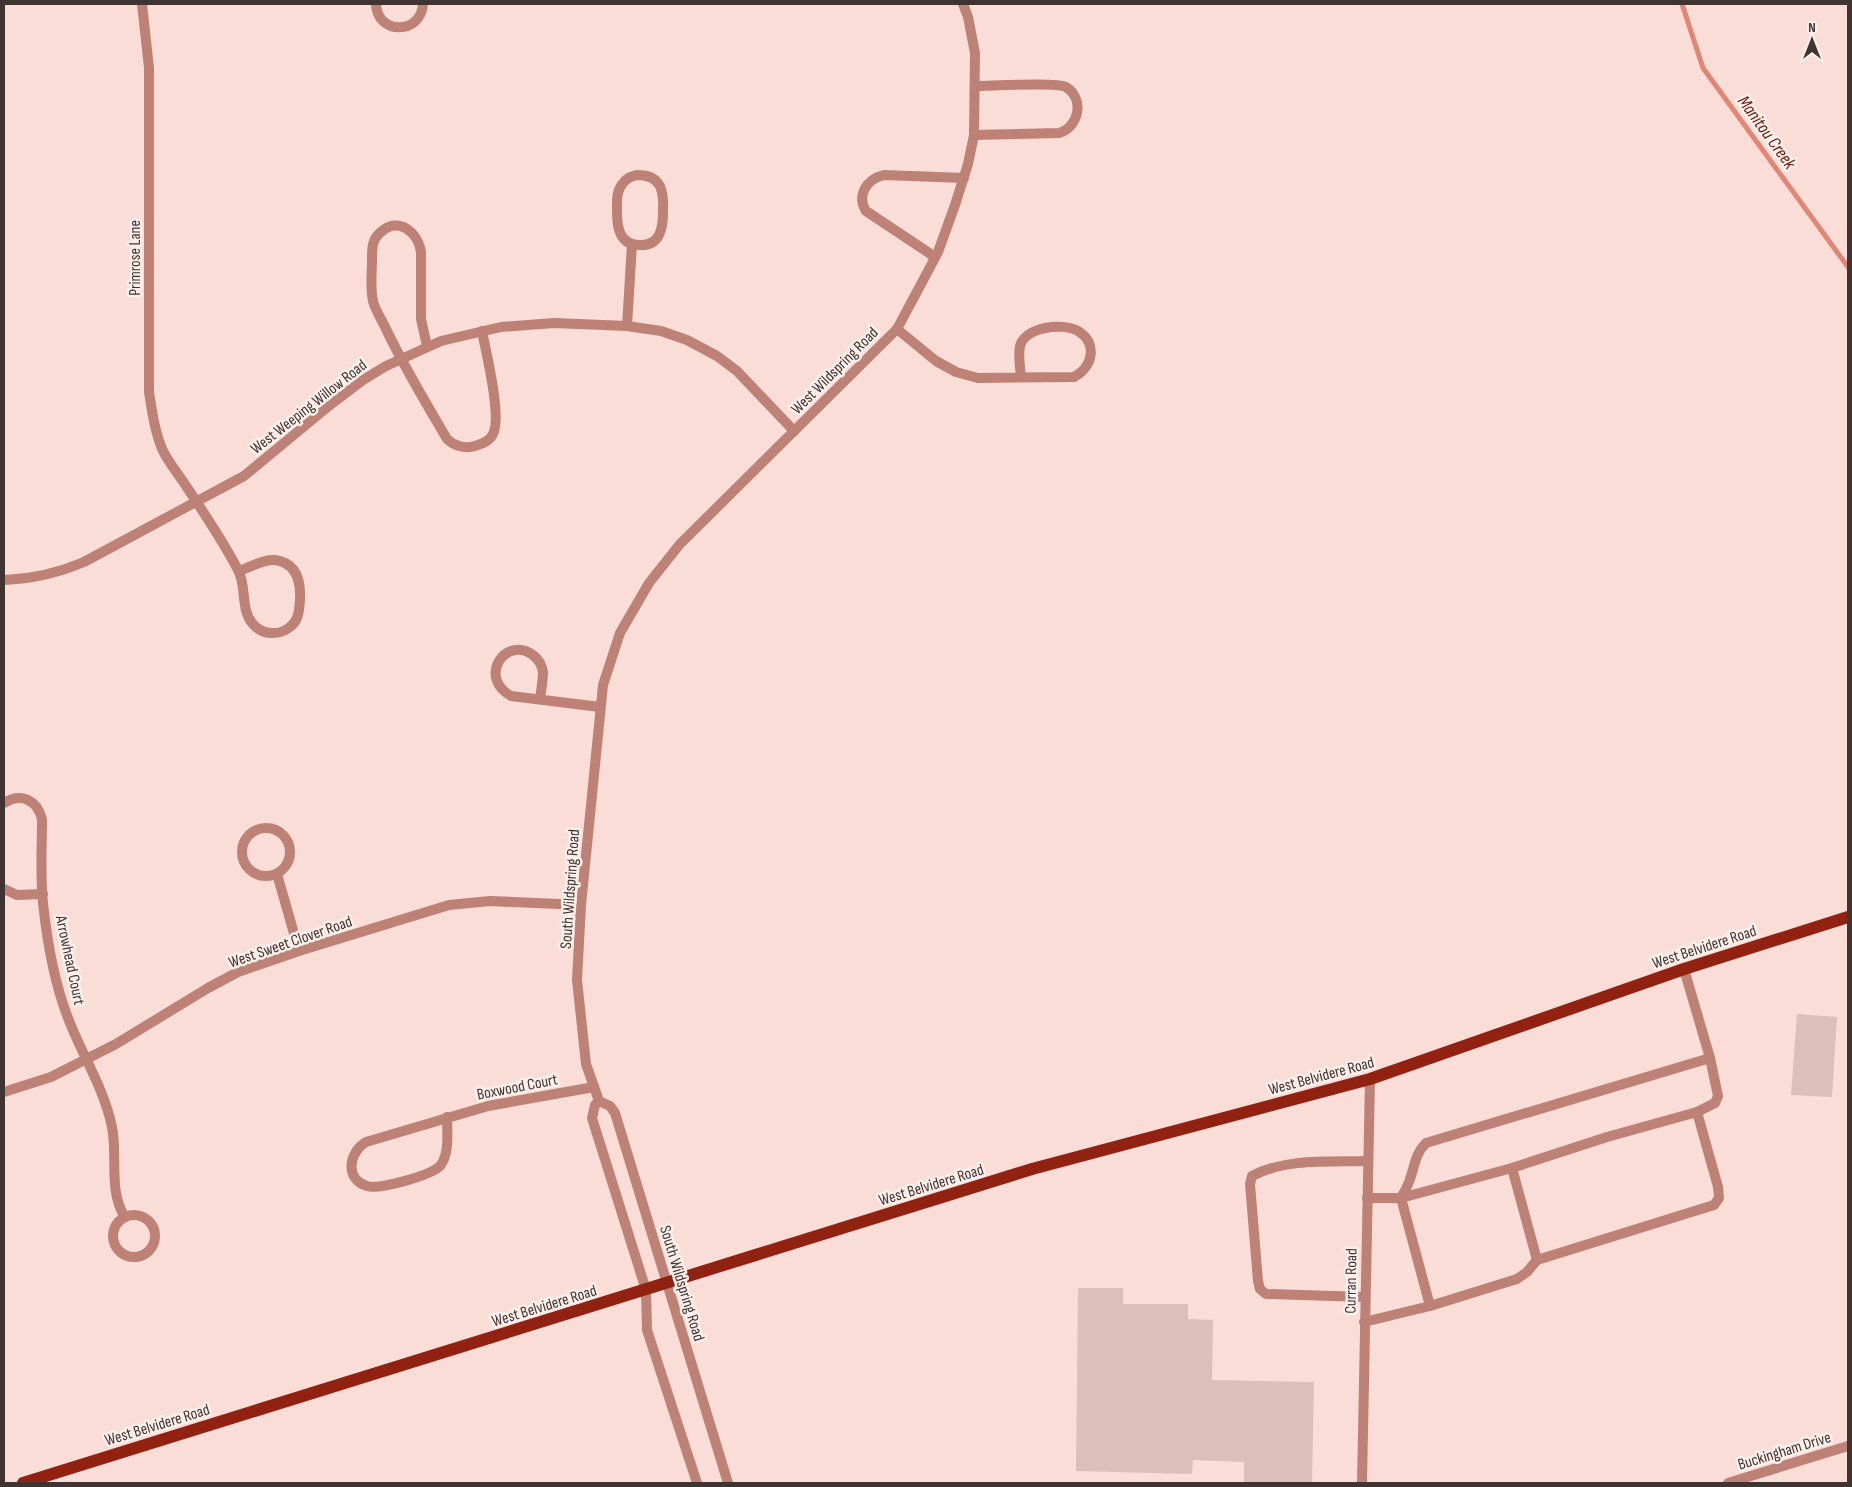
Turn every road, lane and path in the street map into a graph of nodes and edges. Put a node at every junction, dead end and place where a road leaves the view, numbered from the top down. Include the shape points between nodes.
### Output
1 (142, 4) edge
2 (376, 4) edge
3 (423, 4) edge
4 (963, 4) edge
5 (976, 86) junction
6 (974, 135) junction
7 (964, 178) junction
8 (632, 244) junction
9 (935, 257) junction
10 (627, 326) junction
11 (897, 329) junction
12 (482, 331) junction
13 (427, 346) junction
14 (400, 359) junction
15 (1021, 377) junction
16 (794, 431) junction
17 (196, 502) junction
18 (239, 571) junction
19 (4, 580) edge
20 (540, 699) junction
21 (600, 707) junction
22 (4, 803) edge
23 (277, 874) junction
24 (4, 889) edge
25 (43, 894) junction
26 (581, 905) junction
27 (1848, 917) edge
28 (299, 951) junction
29 (1684, 969) junction
30 (1710, 1058) junction
31 (87, 1059) junction
32 (1370, 1079) junction
33 (594, 1087) junction
34 (4, 1092) edge
35 (599, 1101) junction
36 (1697, 1112) junction
37 (447, 1117) junction
38 (1367, 1161) junction
39 (1512, 1168) junction
40 (1367, 1198) junction
41 (1401, 1198) junction
42 (125, 1217) junction
43 (1537, 1260) junction
44 (668, 1283) junction
45 (646, 1290) junction
46 (1365, 1297) junction
47 (1430, 1306) junction
48 (1364, 1322) junction
49 (1848, 1446) edge
50 (22, 1483) edge
51 (697, 1483) edge
52 (728, 1483) edge
53 (1362, 1483) edge
54 (1728, 1483) edge

1 - 17 street, Primrose Lane via 149,68 149,392 163,451
2 - 3 street via 381,20 402,28 416,20
4 - 5 street, West Wildspring Road via 974,44
5 - 6 street, West Wildspring Road
5 - 6 street via 1060,85 1073,93 1078,107 1074,122 1058,133
6 - 7 street, West Wildspring Road
7 - 9 street, West Wildspring Road
7 - 9 street via 884,175 872,180 863,191 862,204 866,211
8 - 8 street via 654,241 663,228 662,189 652,177 644,175 630,177 618,195 618,228
8 - 10 street
9 - 11 street, West Wildspring Road
10 - 12 street, West Weeping Willow Road via 554,323
10 - 16 street, West Weeping Willow Road via 661,331 717,356
11 - 15 street via 936,361 956,372 978,378
11 - 16 street, West Wildspring Road
12 - 13 street, West Weeping Willow Road
12 - 14 street via 496,424 491,437 478,446 456,446 447,439
13 - 14 street, West Weeping Willow Road
13 - 14 street via 421,319 421,252 418,242 408,228 389,227 373,242 371,278 373,302
14 - 17 street, West Weeping Willow Road via 363,380 244,476
15 - 15 street via 1069,378 1080,374 1089,364 1090,351 1086,340 1071,328 1037,330 1028,335 1020,345
16 - 21 street, West Wildspring Road via 680,544 649,583 620,633 603,684
17 - 18 street, Primrose Lane
17 - 19 street, West Weeping Willow Road via 67,569 35,578
18 - 18 street via 248,617 253,625 268,634 277,634 292,626 300,610 300,587 292,568 273,560
20 - 20 street via 543,672 537,658 523,650 502,657 495,671 498,686 511,696
20 - 21 street
21 - 26 street, South Wildspring Road
22 - 25 street, Arrowhead Court via 10,799 25,798 32,801 41,813
23 - 23 street via 288,862 290,854 286,838 272,829 256,830 242,847 244,862 254,873 262,876
23 - 28 street
24 - 25 street via 16,895
25 - 31 street, Arrowhead Court via 53,966 68,1018
26 - 28 street, West Sweet Clover Road via 490,902 449,905
26 - 33 street, South Wildspring Road via 578,980 586,1064
27 - 29 main road, West Belvidere Road
28 - 31 street, West Sweet Clover Road via 238,972
29 - 30 street
29 - 32 main road, West Belvidere Road
30 - 36 street via 1718,1096 1715,1104
30 - 41 street via 1426,1142 1419,1150
31 - 34 street, West Sweet Clover Road via 51,1077
31 - 42 street, Arrowhead Court via 102,1090 112,1129 116,1189
32 - 38 street, Curran Road
32 - 44 main road, West Belvidere Road via 1032,1169
33 - 35 street, South Wildspring Road
33 - 37 street, Boxwood Court via 521,1099
35 - 44 street, South Wildspring Road via 614,1111
35 - 45 street via 592,1118
36 - 39 street
36 - 43 street via 1718,1187 1719,1198 1714,1205
37 - 37 street, Boxwood Court via 358,1147 352,1157 354,1176 368,1187 379,1188 440,1166 445,1156
38 - 40 street, Curran Road
38 - 46 street via 1295,1164 1261,1171 1252,1176 1250,1184 1260,1289 1266,1294
39 - 41 street
39 - 43 street
40 - 41 street
40 - 46 street, Curran Road
41 - 47 street
42 - 42 street via 115,1227 116,1248 128,1256 142,1256 152,1248 154,1228 138,1215
43 - 47 street via 1517,1278
44 - 45 main road, West Belvidere Road
44 - 52 street, South Wildspring Road
45 - 50 main road, West Belvidere Road
45 - 51 street via 647,1330
46 - 48 street, Curran Road
47 - 48 street
48 - 53 street, Curran Road
49 - 54 street, Buckingham Drive

